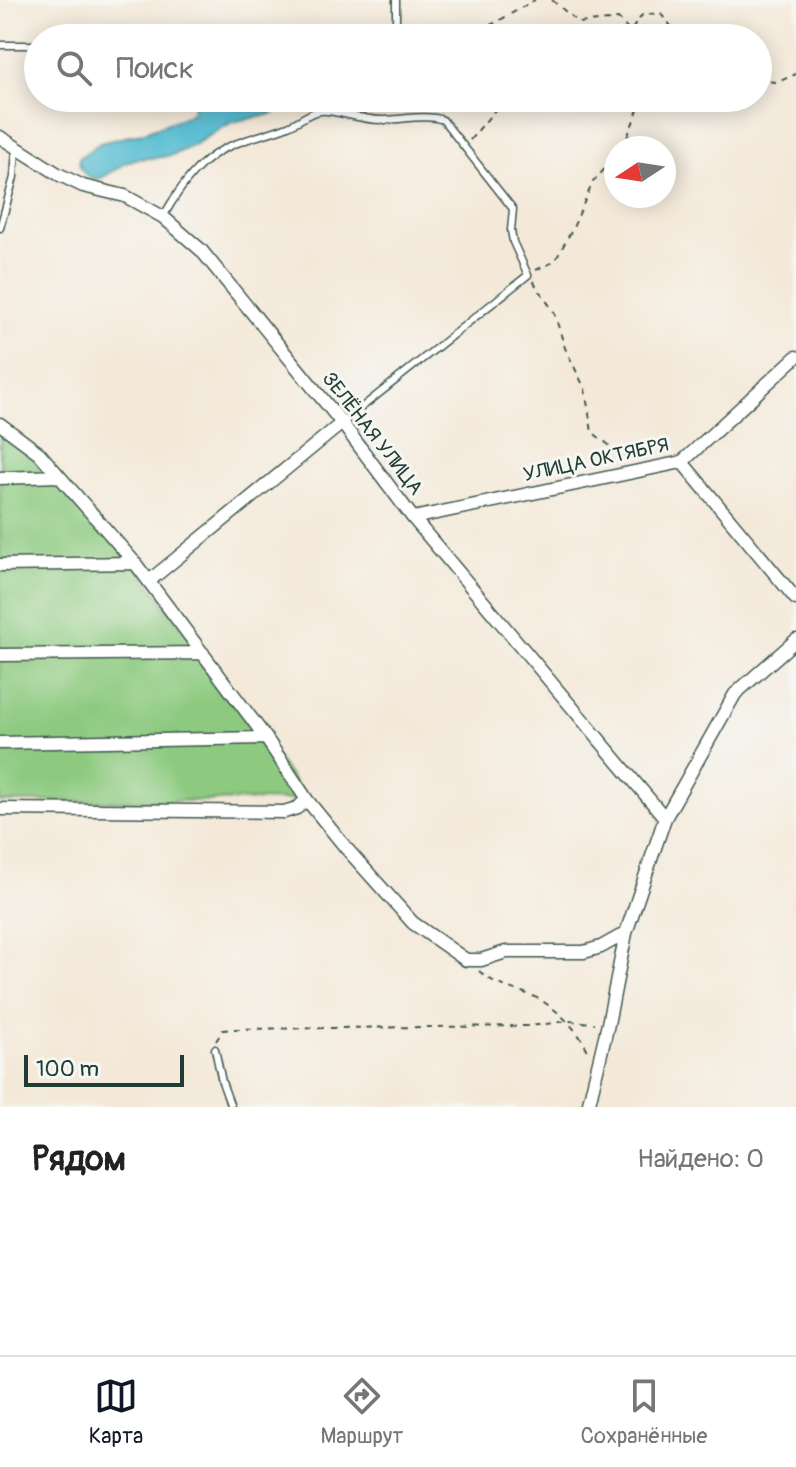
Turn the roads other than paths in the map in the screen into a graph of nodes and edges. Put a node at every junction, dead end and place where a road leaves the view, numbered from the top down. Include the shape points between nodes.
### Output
1 (396, 0) edge
2 (396, 24) edge
3 (0, 45) edge
4 (24, 45) edge
5 (314, 112) edge
6 (330, 112) edge
7 (0, 137) edge
8 (16, 149) junction
9 (163, 217) junction
10 (0, 228) edge
11 (796, 357) edge
12 (342, 423) junction
13 (0, 424) edge
14 (682, 462) junction
15 (59, 476) junction
16 (0, 478) edge
17 (413, 518) junction
18 (135, 563) junction
19 (0, 565) edge
20 (149, 581) junction
21 (796, 599) edge
22 (796, 640) edge
23 (203, 653) junction
24 (0, 655) edge
25 (266, 738) junction
26 (0, 743) edge
27 (307, 800) junction
28 (0, 809) edge
29 (665, 818) junction
30 (626, 933) junction
31 (215, 1049) road end
32 (231, 1107) edge
33 (588, 1107) edge

1 - 2 lane
3 - 4 lane
5 - 9 lane via 218,151 178,191
6 - 12 lane via 365,120 443,120 513,209 513,242 528,275
7 - 8 street, ЗЕЛЁНАЯ УЛИЦА
8 - 9 street, ЗЕЛЁНАЯ УЛИЦА via 70,180 125,196
8 - 10 lane
9 - 12 street, ЗЕЛЁНАЯ УЛИЦА via 201,250
11 - 14 street, УЛИЦА ОКТЯБРЯ
12 - 17 street, ЗЕЛЁНАЯ УЛИЦА
12 - 20 street
13 - 15 street via 39,453
14 - 17 street, УЛИЦА ОКТЯБРЯ
14 - 21 street
15 - 16 street
15 - 18 street
17 - 29 street, ЗЕЛЁНАЯ УЛИЦА
18 - 19 street
18 - 20 street
20 - 23 street
22 - 29 street via 735,694
23 - 24 street
23 - 25 street
25 - 26 street
25 - 27 street
27 - 28 street via 284,812
27 - 30 street via 413,923 466,960 506,952 584,952
29 - 30 street
30 - 33 street
31 - 32 lane

